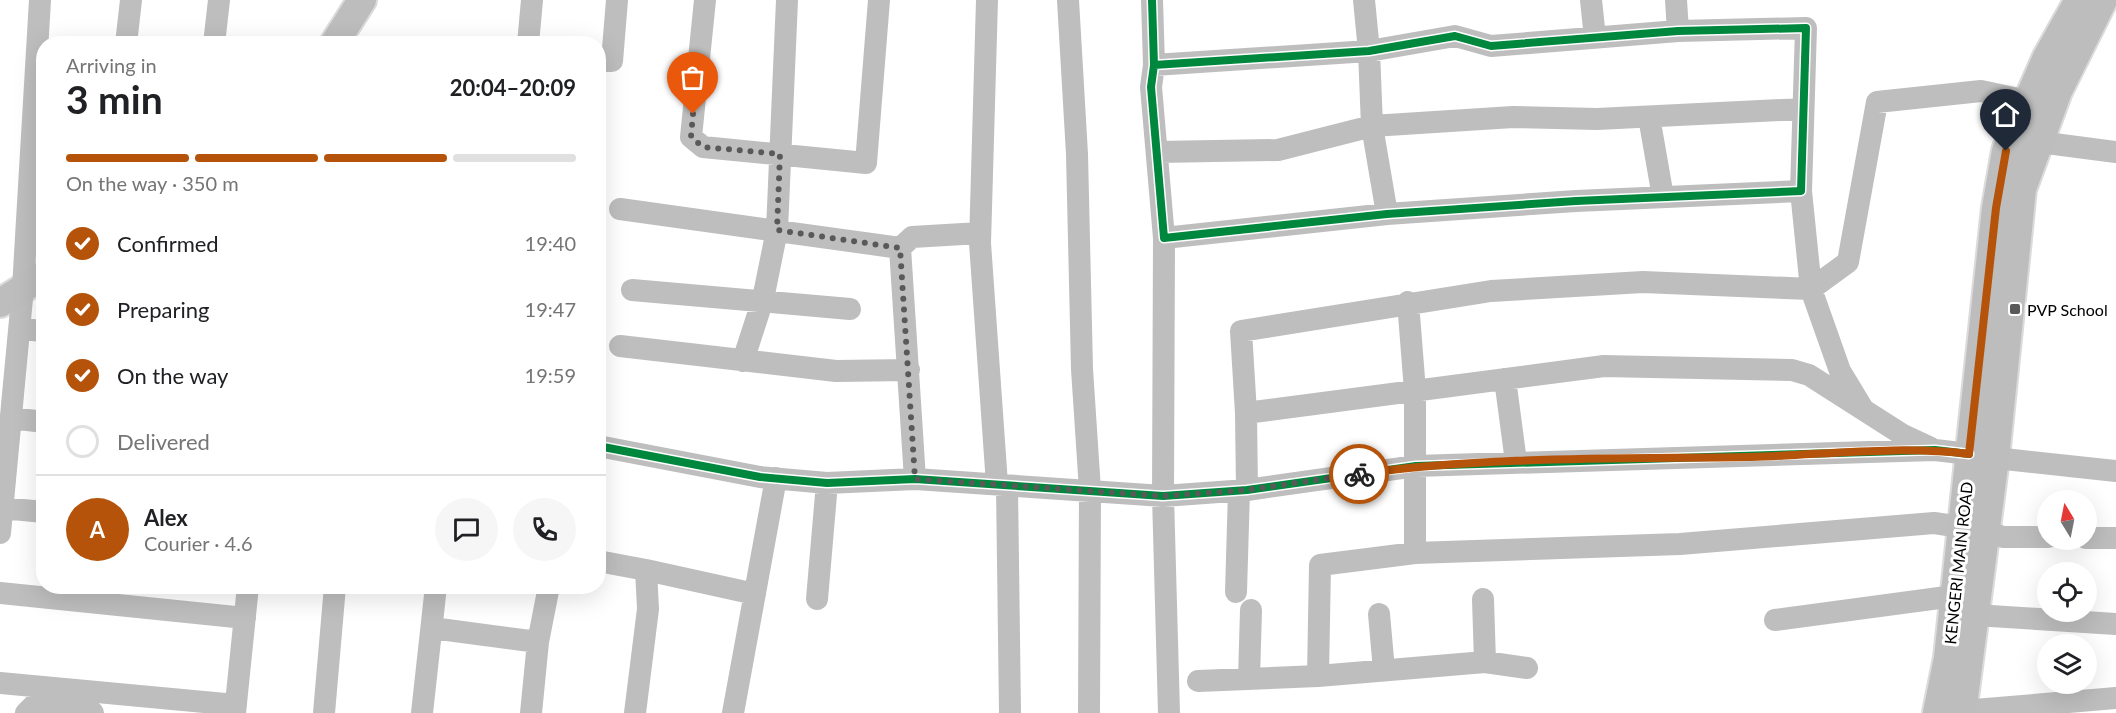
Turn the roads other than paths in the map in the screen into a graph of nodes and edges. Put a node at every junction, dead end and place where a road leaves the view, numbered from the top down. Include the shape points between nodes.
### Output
1 (40, 0) edge
2 (130, 0) edge
3 (219, 0) edge
4 (362, 0) edge
5 (531, 0) edge
6 (617, 0) edge
7 (705, 0) edge
8 (786, 0) edge
9 (879, 0) edge
10 (987, 0) edge
11 (1068, 0) edge
12 (1152, 0) edge
13 (1364, 0) edge
14 (1591, 0) edge
15 (1676, 0) edge
16 (2079, 0) edge
17 (2103, 0) edge
18 (1678, 31) junction
19 (38, 36) edge
20 (127, 36) edge
21 (215, 36) edge
22 (338, 36) edge
23 (529, 36) edge
24 (1595, 38) junction
25 (1370, 51) junction
26 (606, 61) edge
27 (36, 64) edge
28 (1154, 65) junction
29 (2028, 101) junction
30 (1802, 109) junction
31 (1650, 117) junction
32 (1371, 126) junction
33 (2039, 142) junction
34 (1156, 152) junction
35 (2116, 152) edge
36 (780, 154) junction
37 (1801, 191) junction
38 (1663, 197) junction
39 (620, 209) dead end
40 (1387, 214) junction
41 (777, 230) junction
42 (980, 233) junction
43 (1164, 238) junction
44 (900, 248) junction
45 (22, 289) edge
46 (1811, 289) junction
47 (632, 290) dead end
48 (762, 302) junction
49 (1408, 302) junction
50 (850, 309) dead end
51 (20, 329) junction
52 (36, 330) edge
53 (620, 346) dead end
54 (743, 361) junction
55 (909, 370) junction
56 (1505, 380) junction
57 (1415, 391) junction
58 (1863, 409) junction
59 (1246, 413) junction
60 (11, 418) junction
61 (36, 421) edge
62 (606, 447) edge
63 (1935, 450) junction
64 (1982, 456) junction
65 (1516, 462) junction
66 (1416, 466) junction
67 (2116, 471) edge
68 (776, 478) junction
69 (915, 479) junction
70 (827, 483) junction
71 (1007, 487) junction
72 (1090, 490) junction
73 (1243, 491) junction
74 (1163, 496) junction
75 (2, 508) junction
76 (36, 511) edge
77 (1973, 529) junction
78 (0, 533) edge
79 (2037, 537) edge
80 (2097, 538) edge
81 (2116, 538) edge
82 (1415, 554) junction
83 (606, 562) edge
84 (646, 570) junction
85 (0, 593) edge
86 (247, 594) edge
87 (334, 594) edge
88 (435, 594) edge
89 (547, 594) edge
90 (755, 594) junction
91 (1954, 596) junction
92 (818, 599) dead end
93 (1483, 599) dead end
94 (1378, 614) dead end
95 (1976, 615) junction
96 (245, 618) junction
97 (1775, 620) dead end
98 (2116, 624) edge
99 (432, 628) junction
100 (538, 642) junction
101 (1485, 662) junction
102 (1527, 668) dead end
103 (1384, 670) junction
104 (1318, 676) junction
105 (1248, 679) junction
106 (1198, 681) dead end
107 (0, 683) edge
108 (2116, 698) edge
109 (2056, 708) edge
110 (236, 709) edge
111 (1954, 712) edge
112 (26, 713) edge
113 (93, 713) edge
114 (324, 713) edge
115 (422, 713) edge
116 (531, 713) edge
117 (635, 713) edge
118 (733, 713) edge
119 (1010, 713) edge
120 (1089, 713) edge
121 (1169, 713) edge

1 - 19 street
2 - 20 street
3 - 21 street
4 - 22 main road
5 - 23 street
6 - 26 street via 612,61
7 - 36 street via 691,137 703,147
8 - 36 street
9 - 36 street via 866,163
10 - 42 street
11 - 72 street
12 - 28 street
13 - 25 street
14 - 24 street
15 - 18 street
16 - 29 main road, KENGERI MAIN ROAD
17 - 33 main road, KENGERI MAIN ROAD via 2058,91
18 - 24 street
18 - 30 street via 1806,28
24 - 25 street via 1491,46 1455,36
25 - 28 street
25 - 32 street
27 - 45 street
28 - 34 street via 1151,87
29 - 46 street via 1981,91 1877,102 1848,262
29 - 64 main road, KENGERI MAIN ROAD via 2006,151 1996,208
30 - 31 street
30 - 37 street
31 - 32 street via 1514,117
31 - 38 street
32 - 34 street via 1278,150
32 - 40 street
33 - 35 street
33 - 64 main road, KENGERI MAIN ROAD via 2022,189
34 - 43 street
36 - 41 street
37 - 38 street
37 - 46 street
38 - 40 street
39 - 41 street
40 - 43 street
41 - 44 street
41 - 48 street
42 - 44 street via 912,237
42 - 71 street via 997,484
43 - 74 street
44 - 55 street
45 - 51 street
46 - 49 street via 1643,282 1491,291
46 - 58 street via 1840,371
47 - 48 street
48 - 50 street
48 - 54 street
49 - 57 street
49 - 59 street via 1241,331
51 - 52 street
51 - 60 street
53 - 54 street
54 - 55 street via 836,371
55 - 69 street
56 - 57 street
56 - 58 street via 1604,366 1792,370 1809,375
56 - 65 street
57 - 59 street
57 - 66 street
58 - 63 street
59 - 73 street
60 - 61 street
60 - 75 street
62 - 68 street
63 - 64 street
63 - 65 street
64 - 67 street
64 - 77 main road, KENGERI MAIN ROAD
65 - 66 street
66 - 73 street
66 - 82 street
68 - 70 street
68 - 90 street
69 - 70 street
69 - 71 street
70 - 92 street
71 - 72 street
71 - 119 street
72 - 74 street
72 - 120 street
73 - 74 street
73 - 105 street
74 - 121 street
75 - 76 street
75 - 78 street
77 - 79 street via 2002,537
77 - 82 street via 1934,523 1680,544
77 - 91 main road, KENGERI MAIN ROAD
77 - 95 main road, KENGERI MAIN ROAD
80 - 81 street
82 - 104 street via 1320,565
83 - 84 street
84 - 90 street
84 - 117 street via 648,609
85 - 96 street
86 - 96 street
87 - 114 street
88 - 99 street
89 - 100 street
90 - 118 street
91 - 97 street
91 - 111 main road, KENGERI MAIN ROAD via 1948,658
93 - 101 street
94 - 103 street
95 - 98 street
95 - 111 main road, KENGERI MAIN ROAD
96 - 110 street
99 - 100 street
99 - 115 street
100 - 116 street
101 - 102 street
101 - 103 street
103 - 104 street
104 - 105 street
105 - 106 street
107 - 110 street
108 - 109 street
109 - 111 street
112 - 113 street via 34,705

